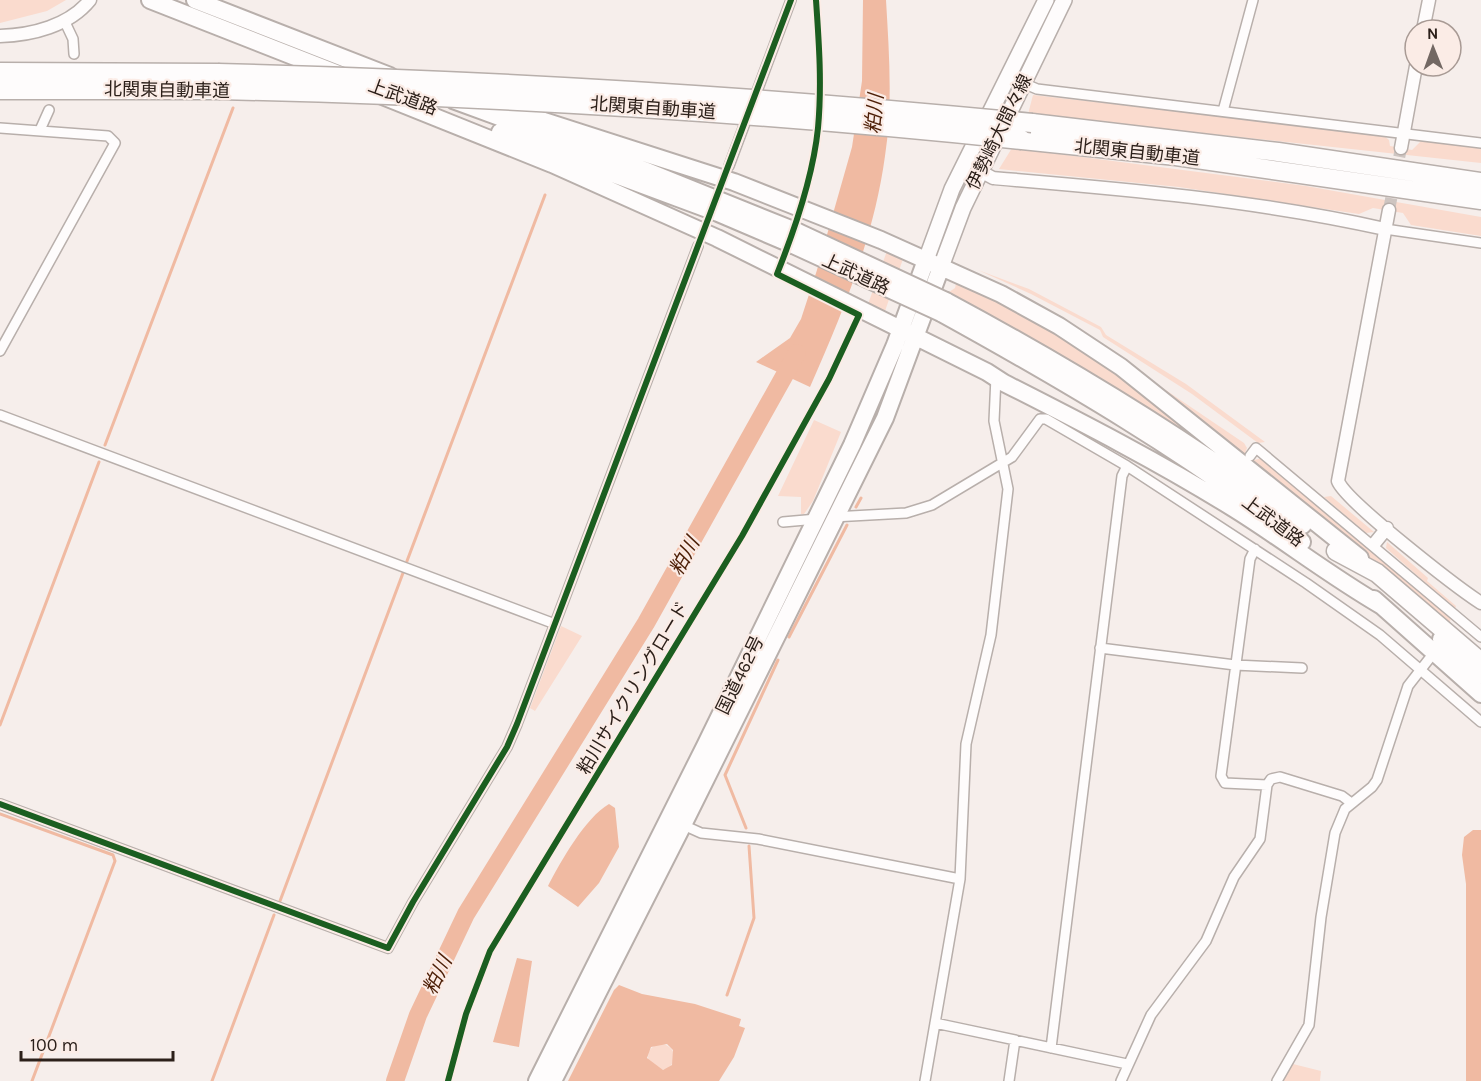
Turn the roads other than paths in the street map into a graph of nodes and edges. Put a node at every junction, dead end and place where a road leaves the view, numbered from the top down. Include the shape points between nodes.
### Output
1 (90, 0) edge
2 (150, 0) edge
3 (195, 0) edge
4 (791, 0) edge
5 (1046, 0) edge
6 (1064, 0) edge
7 (1253, 0) edge
8 (1429, 0) edge
9 (1425, 18) edge
10 (64, 20) junction
11 (0, 36) edge
12 (74, 54) dead end
13 (331, 71) junction
14 (0, 72) edge
15 (1414, 78) edge
16 (218, 82) junction
17 (409, 83) junction
18 (1023, 83) junction
19 (0, 90) edge
20 (49, 110) dead end
21 (1223, 111) junction
22 (0, 128) edge
23 (40, 130) junction
24 (1404, 133) junction
25 (1481, 143) edge
26 (1401, 148) tunnel mouth
27 (1278, 152) junction
28 (729, 166) tunnel mouth
29 (980, 171) junction
30 (1481, 171) edge
31 (1481, 182) edge
32 (1413, 190) junction
33 (1481, 200) edge
34 (1481, 208) edge
35 (1389, 210) tunnel mouth
36 (1385, 229) junction
37 (795, 239) junction
38 (1481, 243) edge
39 (698, 246) tunnel mouth
40 (933, 264) junction
41 (944, 307) junction
42 (901, 328) junction
43 (917, 336) junction
44 (0, 351) edge
45 (996, 377) junction
46 (0, 415) edge
47 (1250, 456) dead end
48 (1003, 463) junction
49 (1127, 466) junction
50 (1214, 508) dead end
51 (836, 516) junction
52 (1208, 517) junction
53 (817, 519) junction
54 (783, 522) dead end
55 (1387, 528) junction
56 (1374, 544) junction
57 (1255, 549) junction
58 (1336, 550) junction
59 (1377, 573) junction
60 (1481, 603) edge
61 (1382, 606) junction
62 (1408, 610) junction
63 (1464, 622) junction
64 (555, 624) junction
65 (1454, 630) dead end
66 (1481, 637) edge
67 (1100, 648) junction
68 (1429, 659) dead end
69 (1481, 662) edge
70 (1235, 665) junction
71 (1302, 668) dead end
72 (1421, 668) junction
73 (1481, 675) edge
74 (1481, 694) edge
75 (1481, 722) edge
76 (1267, 786) junction
77 (1350, 802) junction
78 (0, 804) edge
79 (676, 821) junction
80 (960, 879) junction
81 (935, 1023) junction
82 (1015, 1040) junction
83 (1051, 1048) junction
84 (1127, 1064) junction
85 (537, 1081) edge
86 (553, 1081) edge
87 (925, 1081) edge
88 (1009, 1081) edge
89 (1122, 1081) edge
90 (1277, 1081) edge

1 - 10 street
2 - 13 highway, 上武道路
3 - 17 highway, 上武道路
4 - 28 street
5 - 40 main road, 伊勢崎大間々線 via 952,189
6 - 18 main road, 伊勢崎大間々線
7 - 21 street
8 - 9 street
10 - 11 street via 27,33
10 - 12 street via 73,39
13 - 37 highway, 上武道路
13 - 42 highway via 407,108 552,165
14 - 16 highway, 北関東自動車道
15 - 24 street
16 - 19 highway, 北関東自動車道
16 - 27 highway, 北関東自動車道, bridge via 561,85 1032,123
16 - 32 highway, 北関東自動車道, bridge via 888,126 1176,156
17 - 37 highway, 上武道路 via 654,174
17 - 40 highway via 459,93 734,182
18 - 21 street via 1037,89
18 - 29 main road, 伊勢崎大間々線
20 - 23 street
21 - 24 street
22 - 23 street
23 - 44 street via 108,136 115,143
24 - 25 street
24 - 26 street
27 - 30 highway
27 - 31 highway, 北関東自動車道
29 - 36 street via 993,178 1282,209
29 - 40 main road, 伊勢崎大間々線
32 - 33 highway, 北関東自動車道
32 - 34 highway
35 - 36 street
36 - 38 street
36 - 55 street via 1338,474 1345,492
37 - 41 highway, 上武道路, bridge
39 - 64 street
40 - 42 highway, 国道462号
40 - 43 highway, 国道462号
40 - 59 highway via 1029,310 1121,367
41 - 58 highway, 上武道路 via 1078,373 1159,423
41 - 61 highway, 上武道路 via 1200,467
42 - 43 highway
42 - 53 highway, 国道462号
43 - 45 highway
43 - 51 highway, 国道462号 via 885,418
45 - 48 street via 994,421
45 - 61 highway via 1186,480
46 - 64 street
47 - 56 street via 1256,448
48 - 49 street via 1016,453 1042,418
48 - 51 street via 915,511
48 - 80 street via 1008,489 991,635 966,744
49 - 52 street
49 - 67 street via 1122,476
50 - 52 street
51 - 53 street
51 - 79 highway, 国道462号
52 - 57 street
53 - 54 street
53 - 79 highway, 国道462号
55 - 56 street
55 - 60 street
56 - 63 street
57 - 70 street via 1250,559
57 - 72 street
58 - 59 highway
58 - 62 highway, 上武道路
59 - 62 highway
59 - 69 highway
61 - 74 highway, 上武道路
62 - 73 highway, 上武道路
63 - 65 street
63 - 66 street
64 - 78 street via 507,747 388,948
67 - 70 street
67 - 83 street
68 - 72 street
70 - 71 street
70 - 76 street via 1222,781
72 - 75 street
72 - 77 street via 1408,686 1377,780 1365,794
76 - 77 street via 1273,777 1280,777
76 - 84 street via 1260,839 1234,877 1206,941 1161,999
77 - 90 street via 1335,833 1328,867 1309,1025
79 - 80 street via 701,833 758,839
79 - 85 highway, 国道462号
79 - 86 highway, 国道462号
80 - 81 street
81 - 82 street
81 - 87 street
82 - 83 street
82 - 88 street
83 - 84 street
84 - 89 street

